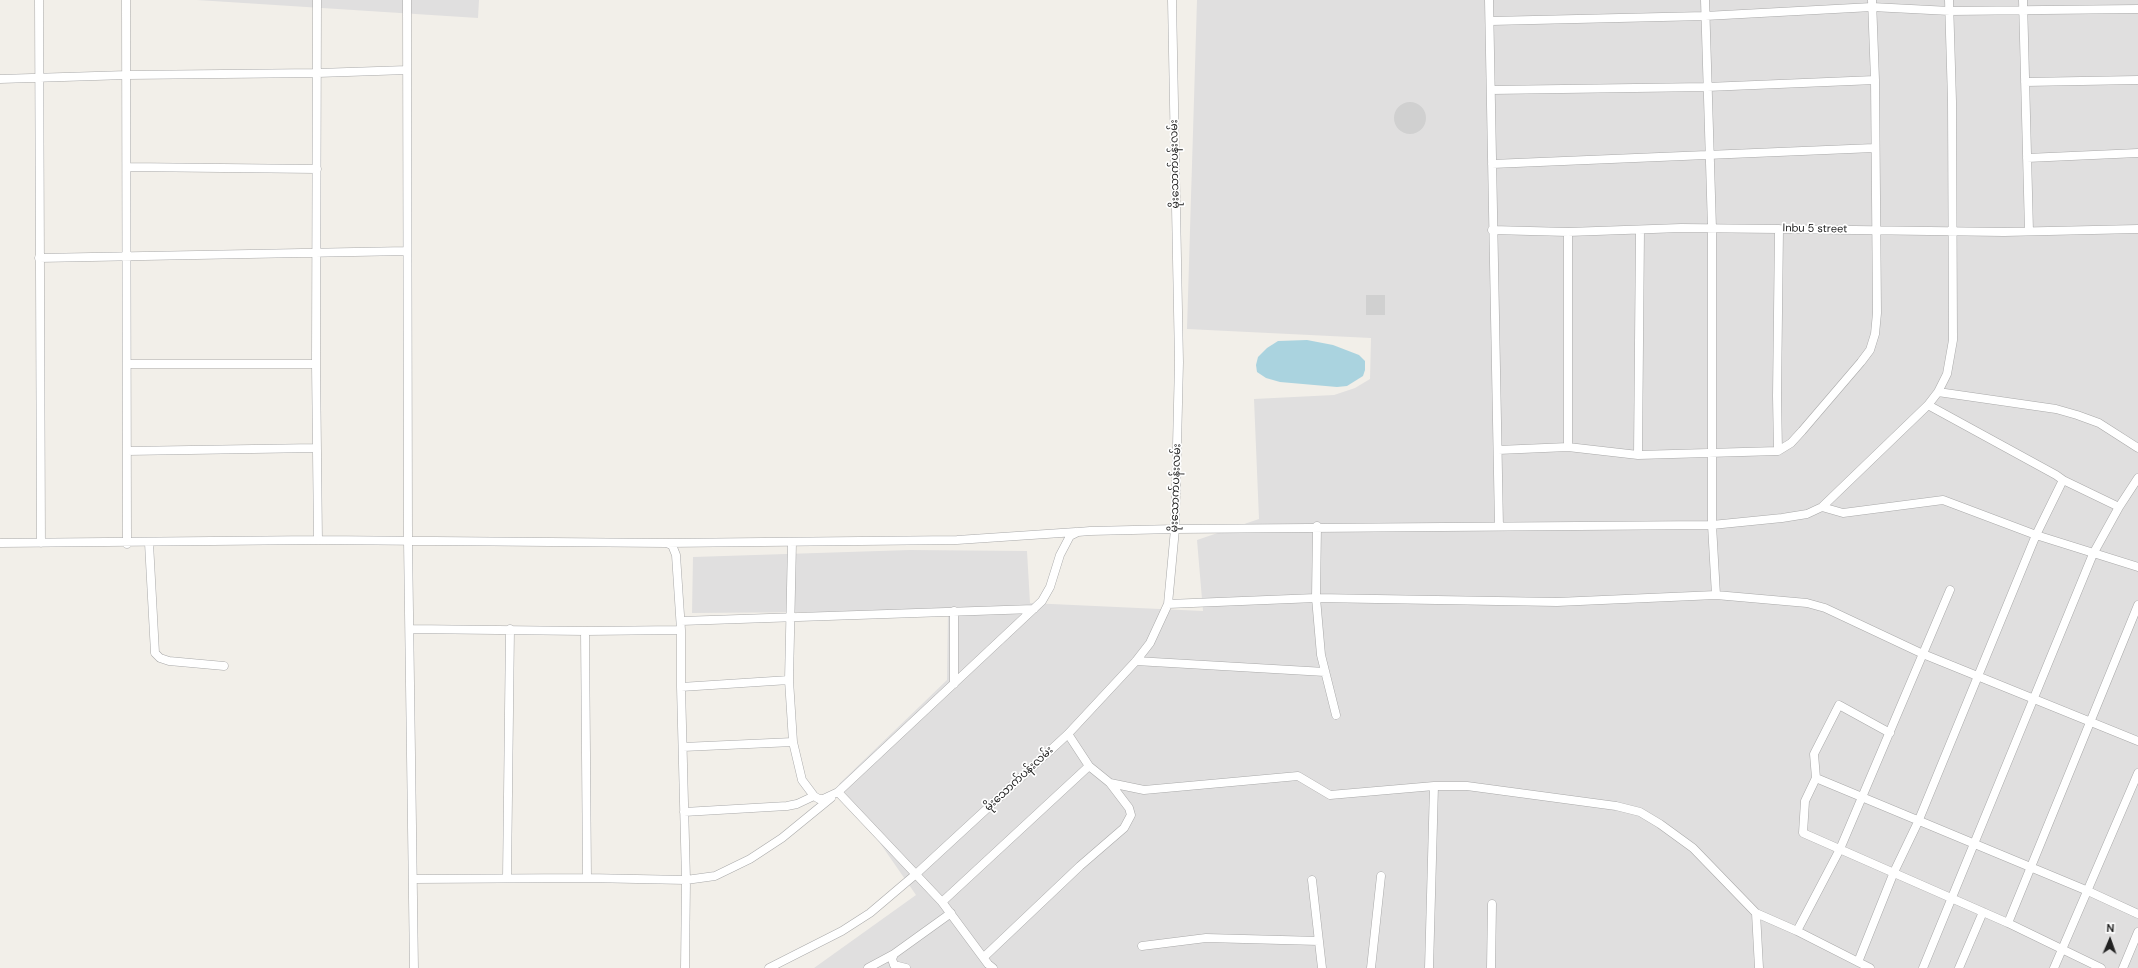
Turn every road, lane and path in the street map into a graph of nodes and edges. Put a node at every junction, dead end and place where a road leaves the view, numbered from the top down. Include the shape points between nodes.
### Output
1 (39, 0) edge
2 (126, 0) edge
3 (317, 0) edge
4 (407, 0) edge
5 (1172, 0) edge
6 (1489, 0) edge
7 (1705, 0) edge
8 (1949, 0) edge
9 (2023, 0) edge
10 (1872, 4) edge
11 (2138, 9) edge
12 (2023, 10) junction
13 (1950, 11) junction
14 (1705, 16) junction
15 (1491, 22) junction
16 (406, 70) junction
17 (318, 73) junction
18 (127, 75) junction
19 (40, 78) junction
20 (0, 79) edge
21 (1875, 80) junction
22 (2138, 80) edge
23 (2025, 82) junction
24 (1707, 87) junction
25 (1491, 90) junction
26 (1874, 148) junction
27 (2138, 153) edge
28 (1709, 156) junction
29 (2027, 158) junction
30 (1492, 164) junction
31 (127, 167) junction
32 (317, 169) junction
33 (1712, 228) junction
34 (1778, 228) junction
35 (2138, 229) edge
36 (1492, 230) junction
37 (1640, 230) junction
38 (1876, 230) junction
39 (1952, 231) junction
40 (2028, 231) junction
41 (1568, 232) junction
42 (407, 251) junction
43 (316, 254) junction
44 (127, 256) junction
45 (40, 258) junction
46 (127, 364) junction
47 (316, 364) junction
48 (1938, 392) junction
49 (1928, 405) junction
50 (316, 448) junction
51 (1568, 448) junction
52 (2138, 448) edge
53 (1498, 450) junction
54 (127, 451) junction
55 (1778, 451) junction
56 (1711, 453) junction
57 (1638, 455) junction
58 (2138, 478) edge
59 (2063, 480) junction
60 (2119, 506) junction
61 (1822, 507) junction
62 (1712, 525) junction
63 (1317, 526) junction
64 (1499, 526) junction
65 (1175, 529) junction
66 (1078, 532) junction
67 (2036, 535) junction
68 (318, 540) junction
69 (408, 541) junction
70 (0, 543) edge
71 (41, 543) junction
72 (149, 543) junction
73 (666, 543) junction
74 (792, 543) junction
75 (127, 544) junction
76 (2092, 554) junction
77 (2138, 567) edge
78 (1950, 590) dead end
79 (1716, 595) junction
80 (1316, 598) junction
81 (1168, 604) junction
82 (2138, 605) edge
83 (1034, 609) junction
84 (954, 610) junction
85 (790, 617) junction
86 (680, 621) junction
87 (410, 629) junction
88 (510, 629) junction
89 (681, 630) junction
90 (585, 631) junction
91 (1923, 654) junction
92 (1136, 661) junction
93 (224, 666) dead end
94 (1325, 672) junction
95 (1978, 676) junction
96 (789, 680) junction
97 (954, 684) junction
98 (681, 687) junction
99 (2033, 698) junction
100 (1336, 715) dead end
101 (2089, 721) junction
102 (1890, 733) junction
103 (1068, 734) junction
104 (2138, 741) edge
105 (793, 742) junction
106 (683, 747) junction
107 (1089, 766) junction
108 (2138, 772) edge
109 (1816, 778) junction
110 (1110, 783) junction
111 (1434, 786) junction
112 (838, 792) junction
113 (814, 796) junction
114 (1862, 798) junction
115 (684, 812) junction
116 (1918, 822) junction
117 (1974, 844) junction
118 (1840, 849) junction
119 (2030, 868) junction
120 (1894, 872) junction
121 (916, 874) junction
122 (1381, 876) dead end
123 (507, 878) junction
124 (587, 878) junction
125 (414, 879) junction
126 (686, 880) junction
127 (1312, 880) dead end
128 (2088, 891) junction
129 (1950, 898) junction
130 (942, 902) junction
131 (1492, 904) dead end
132 (1983, 912) junction
133 (951, 913) junction
134 (1756, 913) junction
135 (2138, 914) edge
136 (2008, 922) junction
137 (1797, 931) junction
138 (2138, 932) edge
139 (1319, 941) junction
140 (1142, 946) dead end
141 (2063, 948) junction
142 (893, 956) junction
143 (1858, 962) junction
144 (988, 964) edge
145 (414, 968) edge
146 (685, 968) edge
147 (769, 968) edge
148 (868, 968) edge
149 (890, 968) edge
150 (906, 968) edge
151 (1322, 968) edge
152 (1371, 968) edge
153 (1429, 968) edge
154 (1492, 968) edge
155 (1759, 968) edge
156 (1870, 968) edge
157 (1923, 968) edge
158 (1959, 968) edge
159 (2054, 968) edge
160 (2101, 968) edge
161 (2123, 968) edge

1 - 19 street
2 - 18 street
3 - 17 street
4 - 16 street
5 - 65 street, မိုးသောက်ပန်းလမ်း via 1179,362
6 - 15 street
7 - 14 street
8 - 13 street
9 - 12 street
10 - 13 street
10 - 14 street
10 - 21 street
11 - 12 street
12 - 13 street
12 - 23 street
13 - 39 street
14 - 15 street
14 - 24 street
15 - 25 street
16 - 17 street
16 - 42 street
17 - 18 street
17 - 32 street
18 - 19 street
18 - 31 street
19 - 20 street
19 - 45 street
21 - 24 street
21 - 26 street
22 - 23 street
23 - 29 street
24 - 25 street
24 - 28 street
25 - 30 street
26 - 28 street
26 - 38 street
27 - 29 street
28 - 30 street
28 - 33 street
29 - 40 street
30 - 36 street
31 - 32 street
31 - 44 street
32 - 43 street
33 - 34 street, Inbu 5 street
33 - 37 street, Inbu 5 street
33 - 56 street
34 - 38 street, Inbu 5 street
34 - 55 street
35 - 40 street, Inbu 5 street
36 - 41 street, Inbu 5 street
36 - 53 street
37 - 41 street, Inbu 5 street
37 - 57 street
38 - 39 street, Inbu 5 street
38 - 55 street via 1877,313 1870,350 1802,431
39 - 40 street, Inbu 5 street
39 - 48 street via 1953,340 1947,374
41 - 51 street
42 - 43 street
42 - 69 street
43 - 44 street
43 - 47 street
44 - 45 street
44 - 46 street
45 - 71 street
46 - 47 street
46 - 54 street
47 - 50 street
48 - 49 street
48 - 52 street via 2056,409 2099,423
49 - 59 street
49 - 61 street
50 - 54 street
50 - 68 street
51 - 53 street
51 - 57 street
53 - 64 street
54 - 75 street
55 - 56 street
56 - 57 street
56 - 62 street
58 - 60 street
59 - 60 street
59 - 67 street
60 - 76 street
61 - 62 street via 1806,514 1782,518
61 - 67 street via 1843,513 1943,500
62 - 64 street
62 - 79 street
63 - 64 street
63 - 65 street
63 - 80 street
65 - 66 street
65 - 81 street, မိုးသောက်ပန်းလမ်း
66 - 74 street via 957,540
66 - 83 street via 1070,536 1065,544 1050,587
67 - 76 street
67 - 95 street
68 - 69 street
68 - 72 street
69 - 73 street
69 - 87 street
70 - 71 street
71 - 75 street
72 - 75 street
72 - 93 street via 155,653 169,661
73 - 74 street
73 - 86 street via 672,545 676,555
74 - 85 street
76 - 77 street
76 - 99 street
78 - 91 street
79 - 80 street via 1557,602
79 - 91 street via 1808,603 1825,608
80 - 81 street
80 - 94 street
81 - 92 street, မိုးသောက်ပန်းလမ်း via 1150,643
82 - 101 street
83 - 84 street
83 - 97 street
84 - 85 street
84 - 97 street
85 - 86 street
85 - 96 street
86 - 89 street
87 - 88 street
87 - 125 street
88 - 90 street
88 - 123 street
89 - 90 street
89 - 98 street
90 - 124 street
91 - 95 street
91 - 102 street
92 - 94 street
92 - 103 street, မိုးသောက်ပန်းလမ်း
94 - 100 street
95 - 99 street
95 - 116 street
96 - 98 street
96 - 105 street
97 - 112 street
98 - 106 street
99 - 101 street
99 - 117 street
101 - 104 street
101 - 119 street
102 - 109 street via 1839,705 1814,754
102 - 114 street
103 - 107 street
103 - 121 street, မိုးသောက်ပန်းလမ်း
105 - 106 street
105 - 113 street via 802,780
106 - 115 street
107 - 110 street
107 - 130 street
108 - 128 street
109 - 114 street
109 - 118 street via 1805,802 1803,833
110 - 111 street via 1144,790 1298,776 1330,795
110 - 144 street via 1129,808 1131,815 1124,828 1080,866
111 - 134 street via 1467,786 1616,806 1640,812 1693,848
111 - 153 street
112 - 113 street via 823,799
112 - 121 street
112 - 126 street via 782,838 750,859 715,876
113 - 115 street via 787,806
114 - 116 street
114 - 118 street
115 - 126 street
116 - 117 street
116 - 120 street
117 - 119 street
117 - 129 street
118 - 120 street
118 - 137 street
119 - 128 street
119 - 136 street
120 - 129 street
120 - 143 street
121 - 130 street
121 - 147 street, မိုးသောက်ပန်းလမ်း via 848,928
122 - 152 street
123 - 124 street
123 - 125 street
124 - 126 street
125 - 145 street
126 - 146 street
127 - 139 street
128 - 135 street
128 - 141 street
129 - 132 street
129 - 157 street
130 - 133 street
131 - 154 street
132 - 136 street
132 - 158 street
133 - 142 street
133 - 144 street
134 - 137 street
134 - 155 street
136 - 141 street
137 - 143 street
138 - 161 street
139 - 140 street via 1206,938
139 - 151 street
141 - 159 street
141 - 160 street
142 - 148 street
142 - 149 street
142 - 150 street via 894,965
143 - 156 street

